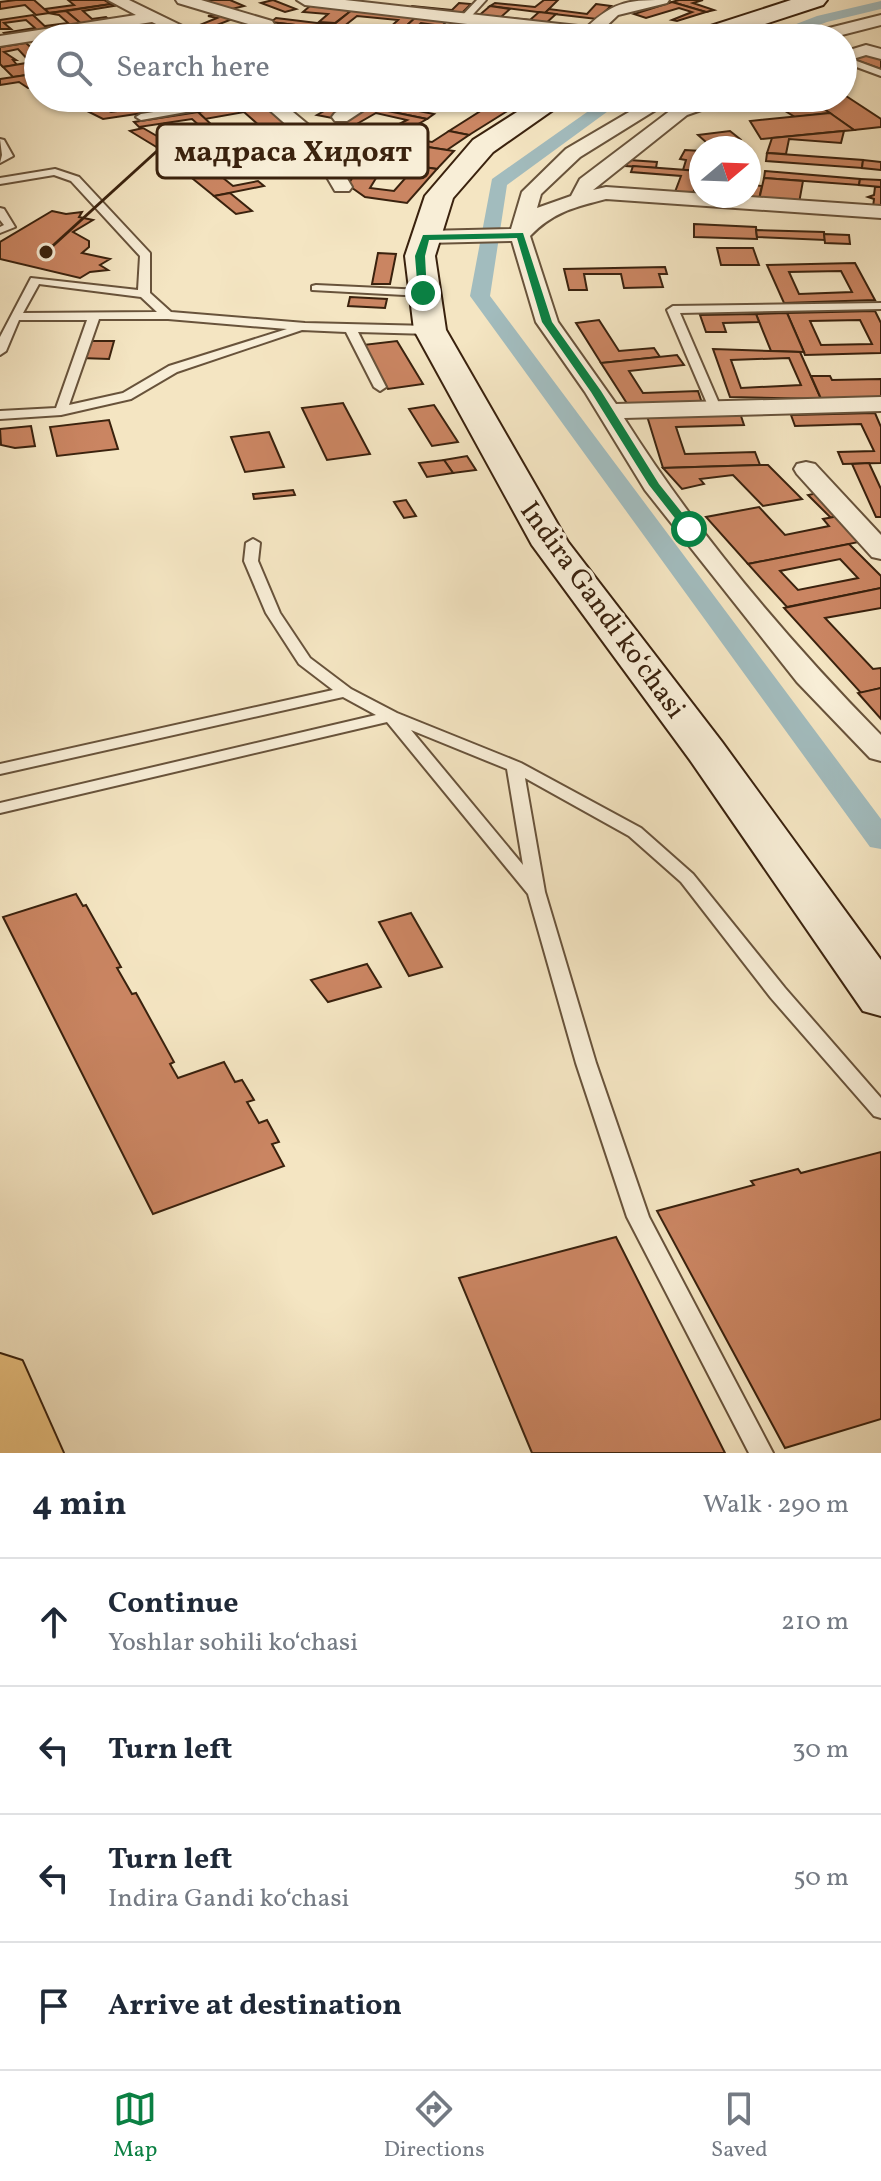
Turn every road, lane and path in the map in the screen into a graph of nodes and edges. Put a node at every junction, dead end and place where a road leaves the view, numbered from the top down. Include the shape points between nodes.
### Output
1 (116, 0) edge
2 (184, 0) edge
3 (305, 0) edge
4 (482, 0) edge
5 (661, 0) edge
6 (815, 0) edge
7 (342, 3) edge
8 (155, 17) junction
9 (463, 20) junction
10 (881, 20) edge
11 (110, 24) edge
12 (170, 24) edge
13 (266, 24) edge
14 (482, 24) edge
15 (599, 24) edge
16 (741, 24) edge
17 (857, 26) edge
18 (24, 37) edge
19 (0, 41) edge
20 (857, 53) edge
21 (881, 54) edge
22 (857, 64) edge
23 (881, 73) edge
24 (173, 112) edge
25 (280, 112) edge
26 (349, 112) edge
27 (535, 112) edge
28 (642, 112) edge
29 (680, 112) edge
30 (141, 117) dead end
31 (341, 117) dead end
32 (0, 142) edge
33 (0, 160) edge
34 (0, 181) edge
35 (342, 187) dead end
36 (580, 197) junction
37 (0, 211) edge
38 (881, 212) edge
39 (0, 230) edge
40 (520, 235) junction
41 (438, 237) junction
42 (316, 288) dead end
43 (423, 293) junction
44 (144, 294) junction
45 (881, 306) edge
46 (168, 315) junction
47 (94, 316) junction
48 (15, 317) junction
49 (305, 327) junction
50 (350, 328) junction
51 (430, 330) junction
52 (0, 351) edge
53 (380, 387) dead end
54 (881, 404) edge
55 (715, 408) junction
56 (61, 411) junction
57 (608, 411) junction
58 (0, 415) edge
59 (806, 469) dead end
60 (253, 543) dead end
61 (881, 551) edge
62 (345, 692) junction
63 (391, 716) junction
64 (881, 752) edge
65 (515, 766) junction
66 (0, 769) edge
67 (0, 808) edge
68 (536, 892) junction
69 (881, 998) edge
70 (881, 1111) edge
71 (0, 1380) edge
72 (31, 1453) edge
73 (761, 1453) edge

1 - 8 street
2 - 13 street
3 - 7 street
4 - 9 lane
5 - 15 street via 612,12
6 - 16 street
7 - 9 street
8 - 11 street
8 - 12 street
9 - 14 street
10 - 17 street
18 - 19 street
20 - 21 street
22 - 23 lane
24 - 30 lane
25 - 35 street via 315,140
26 - 31 street
27 - 41 street, Indira Gandi koʻchasi via 483,146 439,196
28 - 40 street via 573,153 532,192
29 - 36 street via 587,183
32 - 33 lane via 8,156
34 - 44 lane via 55,172 80,182 148,259
36 - 38 street via 606,193
36 - 40 street via 538,216
37 - 39 lane via 10,227
40 - 41 street
40 - 57 street via 547,322
41 - 43 street, Indira Gandi koʻchasi via 420,256
42 - 43 lane
43 - 51 street, Indira Gandi koʻchasi
44 - 46 lane
44 - 48 lane via 35,280
45 - 55 lane via 673,310
46 - 47 lane
46 - 49 lane
47 - 48 lane
47 - 56 lane
48 - 52 lane
49 - 50 lane
49 - 56 lane via 173,369 127,396
50 - 51 lane
50 - 53 lane
51 - 69 street, Indira Gandi koʻchasi via 551,545
54 - 55 street
55 - 57 street
56 - 58 lane
57 - 64 street via 654,485 797,664
59 - 61 street
60 - 62 lane via 251,561 273,613 304,661
62 - 63 lane
62 - 66 lane
63 - 65 lane
63 - 67 lane
63 - 68 lane
65 - 68 lane
65 - 70 lane via 635,832 687,878
68 - 73 lane via 638,1217
71 - 72 main road

